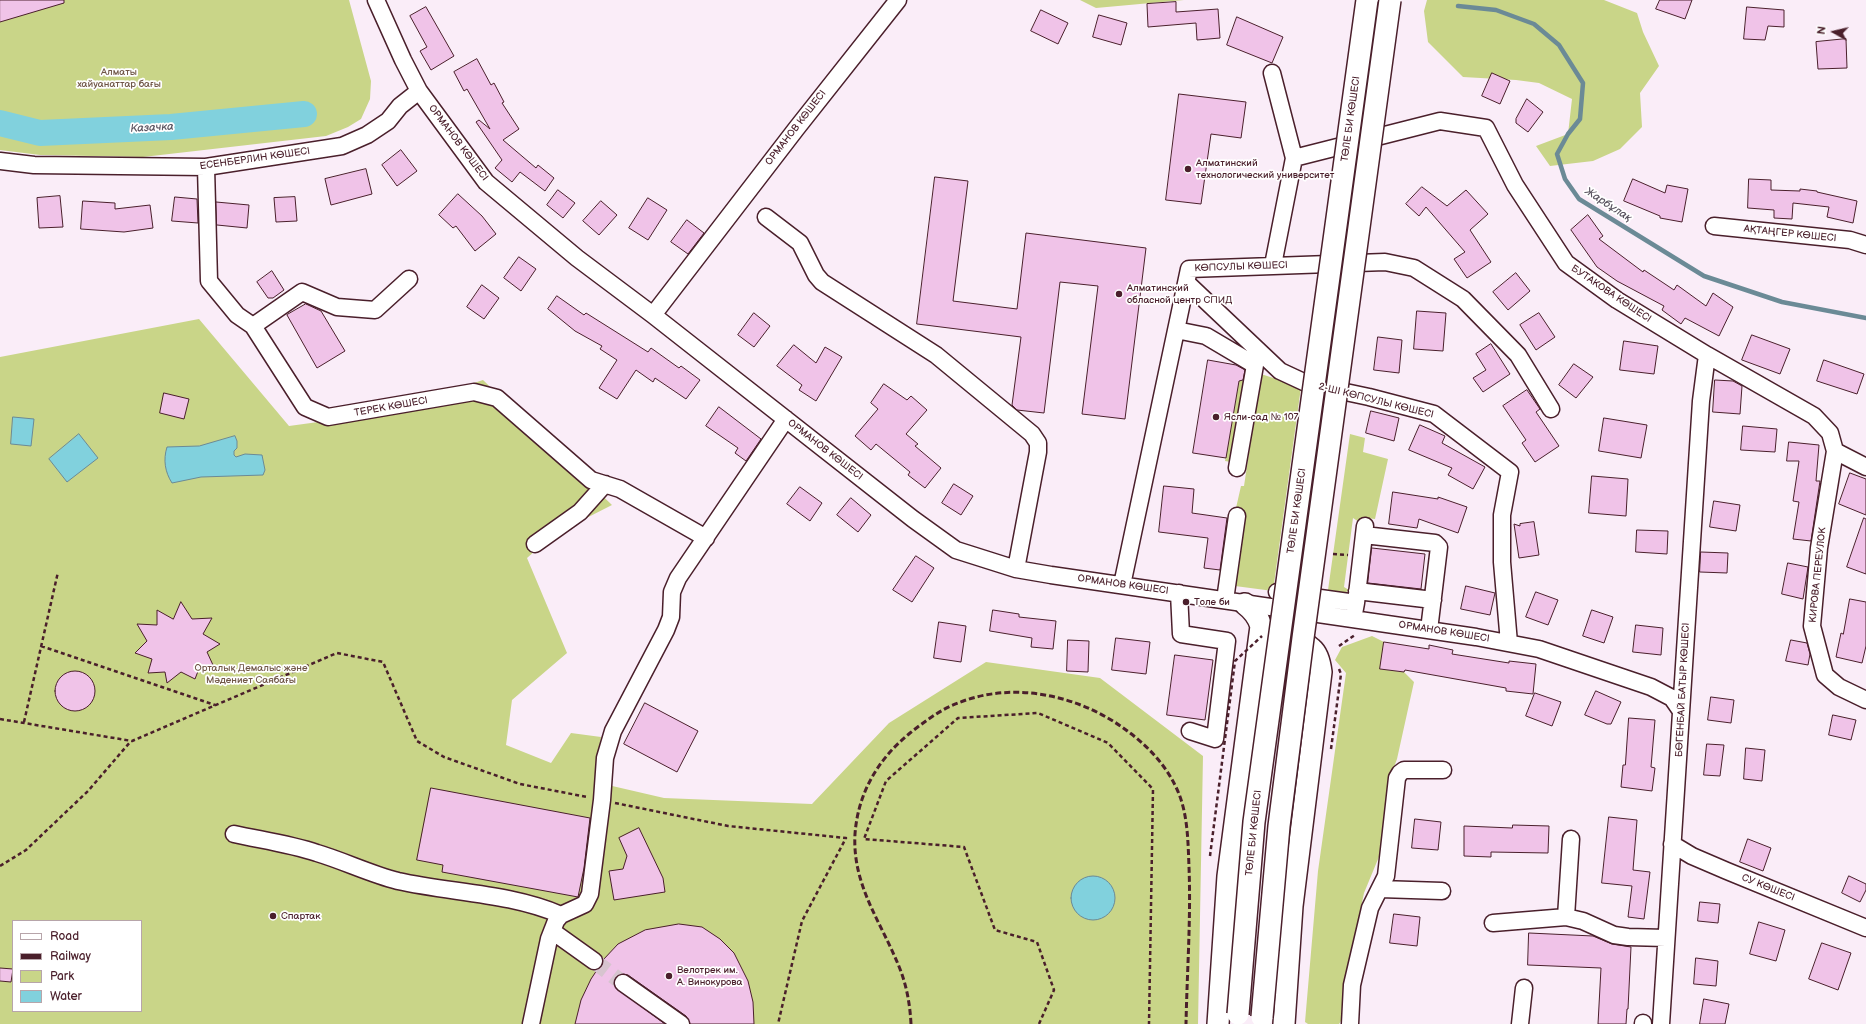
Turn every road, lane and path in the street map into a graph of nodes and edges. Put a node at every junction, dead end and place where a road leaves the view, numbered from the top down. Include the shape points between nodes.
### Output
1 (376, 0) edge
2 (898, 0) edge
3 (1367, 0) edge
4 (1390, 0) edge
5 (1272, 73) dead end
6 (419, 91) junction
7 (1294, 158) junction
8 (0, 160) edge
9 (206, 167) junction
10 (766, 216) dead end
11 (1714, 226) dead end
12 (1866, 245) edge
13 (1274, 266) junction
14 (409, 279) dead end
15 (1186, 282) junction
16 (654, 315) junction
17 (253, 326) junction
18 (1176, 330) junction
19 (1707, 355) junction
20 (1551, 410) dead end
21 (786, 419) junction
22 (1835, 451) junction
23 (1866, 467) edge
24 (1236, 468) dead end
25 (605, 484) junction
26 (1237, 516) dead end
27 (706, 538) junction
28 (535, 544) dead end
29 (1333, 554) dead end
30 (1348, 556) dead end
31 (1016, 569) junction
32 (58, 572) dead end
33 (1122, 584) junction
34 (1277, 592) dead end
35 (1179, 593) junction
36 (1356, 597) junction
37 (1433, 600) junction
38 (1235, 602) junction
39 (1356, 625) junction
40 (1429, 630) junction
41 (1267, 632) dead end
42 (1510, 643) junction
43 (41, 646) junction
44 (1339, 646) dead end
45 (1257, 654) junction
46 (1866, 700) edge
47 (215, 705) junction
48 (1681, 711) junction
49 (0, 718) edge
50 (24, 722) junction
51 (1190, 731) dead end
52 (132, 741) junction
53 (1443, 770) dead end
54 (602, 800) junction
55 (234, 834) dead end
56 (1571, 839) dead end
57 (1672, 844) junction
58 (1210, 856) dead end
59 (0, 866) edge
60 (1380, 889) junction
61 (1442, 891) dead end
62 (561, 915) junction
63 (1566, 917) junction
64 (1493, 923) dead end
65 (1866, 928) edge
66 (552, 931) junction
67 (1666, 938) junction
68 (594, 961) tunnel mouth
69 (624, 983) tunnel mouth
70 (1524, 988) dead end
71 (1238, 1019) edge
72 (1262, 1020) edge
73 (531, 1024) edge
74 (681, 1024) edge
75 (778, 1024) edge
76 (1039, 1024) edge
77 (1149, 1024) edge
78 (1218, 1024) edge
79 (1284, 1024) edge
80 (1350, 1024) edge
81 (1520, 1024) edge
82 (1661, 1024) edge

1 - 6 street, ОРМАНОВ КӨШЕСІ
2 - 16 street, ОРМАНОВ КӨШЕСІ via 786,141
3 - 71 main road, ТӨЛЕ БИ КӨШЕСІ, bridge via 1254,822
4 - 72 main road, bridge via 1279,826
5 - 7 street
6 - 9 street, ЕСЕНБЕРЛИН КӨШЕСІ via 400,106 388,121 342,146
6 - 16 street, ОРМАНОВ КӨШЕСІ via 486,182 577,258
7 - 13 street
7 - 19 street, БУТАКОВА КӨШЕСІ via 1440,121 1486,128 1515,185 1566,263 1618,300
8 - 9 street, ЕСЕНБЕРЛИН КӨШЕСІ via 34,165
9 - 17 street, ТЕРЕК КӨШЕСІ via 209,281 237,315
10 - 31 street via 800,243 822,282 936,355 1032,434 1038,443 1038,452
11 - 12 street, АҚТАҢГЕР КӨШЕСІ via 1850,240
13 - 15 street, КӨПСУЛЫ КӨШЕСІ via 1189,269
13 - 20 street, КӨПСУЛЫ КӨШЕСІ via 1385,262 1414,268 1463,299 1518,355
14 - 17 street via 375,310 337,307 302,292
15 - 18 street, КӨПСУЛЫ КӨШЕСІ
15 - 42 street, 2-ШІ КӨПСУЛЫ КӨШЕСІ via 1280,371 1308,384 1434,414 1510,472 1502,515 1502,562
16 - 21 street, ОРМАНОВ КӨШЕСІ
17 - 25 street, ТЕРЕК КӨШЕСІ via 305,407 328,417 474,392 497,398 592,480
18 - 24 street via 1206,336 1255,365
18 - 33 street, КӨПСУЛЫ КӨШЕСІ
19 - 22 street, БУТАКОВА КӨШЕСІ via 1814,416 1830,434
19 - 48 street, БӨГЕНБАЙ БАТЫР КӨШЕСІ via 1701,401
21 - 27 street
21 - 31 street, ОРМАНОВ КӨШЕСІ via 956,550
22 - 23 street
22 - 46 street, КИРОВА ПЕРЕУЛОК via 1819,548 1812,626 1825,675 1839,687
25 - 27 street, ТЕРЕК КӨШЕСІ via 620,489
25 - 28 street via 580,512
26 - 38 street
27 - 54 street via 678,578 672,592 671,617 666,630 613,731 605,758
29 - 30 path
31 - 33 street, ОРМАНОВ КӨШЕСІ
32 - 43 path
33 - 35 street, ОРМАНОВ КӨШЕСІ
34 - 36 street
35 - 38 street, ОРМАНОВ КӨШЕСІ
35 - 51 street via 1181,634 1227,641 1215,739
36 - 37 street
36 - 37 street via 1365,531 1435,543 1439,547
36 - 39 street
37 - 40 street
38 - 39 street, ОРМАНОВ КӨШЕСІ
38 - 45 main road via 1258,618 1261,626
39 - 40 street, ОРМАНОВ КӨШЕСІ
39 - 44 path via 1357,635 1348,638
40 - 42 street, ОРМАНОВ КӨШЕСІ
41 - 58 path, bridge via 1235,661
42 - 48 street, ОРМАНОВ КӨШЕСІ via 1539,649 1651,687 1672,698
43 - 47 path
43 - 50 path
45 - 78 main road via 1228,876
45 - 79 main road via 1274,641 1298,641 1312,649 1319,660 1322,672 1292,906
47 - 52 path
47 - 54 path via 337,653 383,662 417,741 444,757 520,784
48 - 57 street, БӨГЕНБАЙ БАТЫР КӨШЕСІ
49 - 50 path
50 - 52 path
52 - 59 path via 88,791 26,850
53 - 60 street via 1404,770 1397,778 1386,876
54 - 62 street via 590,894 585,904
54 - 75 path via 728,826 846,838 802,921
55 - 62 street via 318,853 382,877 435,889 521,901
56 - 63 street
57 - 65 street, СУ КӨШЕСІ via 1692,856
57 - 67 street, БӨГЕНБАЙ БАТЫР КӨШЕСІ
60 - 61 street
60 - 80 street via 1370,908 1352,985
62 - 66 street
63 - 64 street
63 - 67 street via 1583,920 1614,935
66 - 68 street
66 - 73 street
67 - 82 street, БӨГЕНБАЙ БАТЫР КӨШЕСІ
69 - 74 street
70 - 81 street
76 - 77 path via 1054,990 1037,942 995,930 964,848 864,839 886,781 958,718 1038,714 1108,743 1153,789

